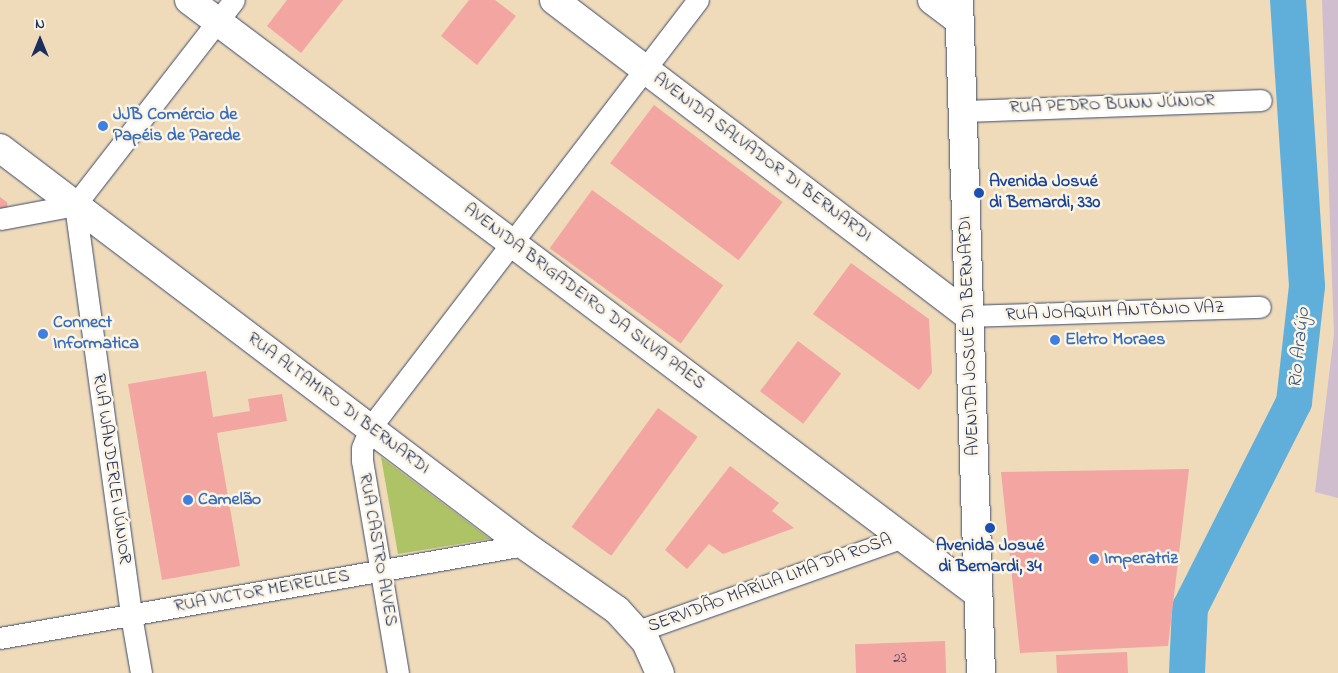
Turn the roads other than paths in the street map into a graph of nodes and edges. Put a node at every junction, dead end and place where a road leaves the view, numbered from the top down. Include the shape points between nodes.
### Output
1 (189, 0) edge
2 (234, 0) edge
3 (554, 0) edge
4 (698, 0) edge
5 (932, 0) edge
6 (959, 10) edge
7 (217, 22) junction
8 (645, 69) junction
9 (1261, 100) dead end
10 (962, 111) junction
11 (0, 148) edge
12 (76, 205) junction
13 (0, 219) edge
14 (512, 243) junction
15 (1260, 307) dead end
16 (969, 316) junction
17 (370, 428) junction
18 (903, 537) junction
19 (524, 545) junction
20 (379, 570) junction
21 (978, 594) junction
22 (131, 615) junction
23 (638, 631) junction
24 (0, 638) edge
25 (141, 673) edge
26 (398, 673) edge
27 (660, 673) edge
28 (981, 673) edge

1 - 7 street, AVENIDA BRIGADEIRO DA SILVA PAES
2 - 7 street
3 - 8 street, AVENIDA SALVADOR DI BERNARDI
4 - 8 street, RUA CASTRO ALVES
5 - 6 street
6 - 10 street, AVENIDA JOSUÉ DI BERNARDI
7 - 12 street
7 - 14 street, AVENIDA BRIGADEIRO DA SILVA PAES
8 - 14 street, RUA CASTRO ALVES
8 - 16 street, AVENIDA SALVADOR DI BERNARDI
9 - 10 street, RUA PEDRO BUNN JÚNIOR
10 - 16 street, AVENIDA JOSUÉ DI BERNARDI
11 - 12 street, RUA ALTAMIRO DI BERNARDI
12 - 13 street
12 - 17 street, RUA ALTAMIRO DI BERNARDI
12 - 22 street, RUA WANDERLEI JÚNIOR
14 - 17 street, RUA CASTRO ALVES
14 - 18 street, AVENIDA BRIGADEIRO DA SILVA PAES
15 - 16 street, RUA JOAQUIM ANTÔNIO VAZ
16 - 21 street, AVENIDA JOSUÉ DI BERNARDI
17 - 19 street, RUA ALTAMIRO DI BERNARDI
17 - 20 street, RUA CASTRO ALVES via 362,448 362,461
18 - 21 street, AVENIDA BRIGADEIRO DA SILVA PAES
18 - 23 street, SERVIDÃO MARÍLIA LIMA DA ROSA
19 - 20 street, RUA VICTOR MEIRELLES
19 - 23 street, RUA ALTAMIRO DI BERNARDI via 616,610
20 - 22 street, RUA VICTOR MEIRELLES
20 - 26 street, RUA CASTRO ALVES
21 - 28 street, AVENIDA JOSUÉ DI BERNARDI
22 - 24 street, RUA VICTOR MEIRELLES
22 - 25 street, RUA WANDERLEI JÚNIOR
23 - 27 street, RUA ALTAMIRO DI BERNARDI

